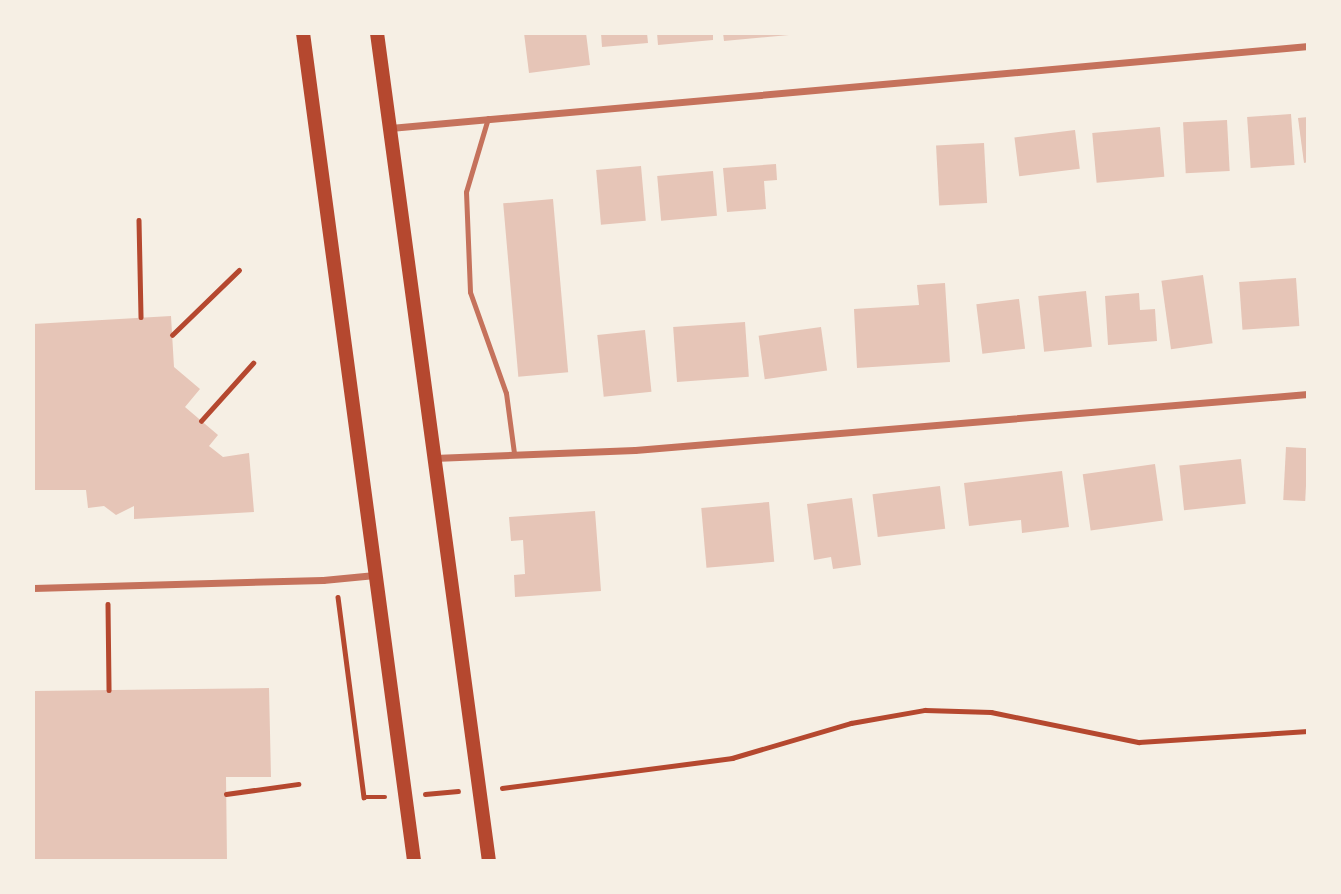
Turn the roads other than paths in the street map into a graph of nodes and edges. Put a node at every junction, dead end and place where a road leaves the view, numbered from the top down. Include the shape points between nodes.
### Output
1 (303, 33) edge
2 (377, 33) edge
3 (1308, 47) edge
4 (488, 118) junction
5 (390, 128) junction
6 (1308, 394) edge
7 (514, 453) junction
8 (434, 458) junction
9 (376, 574) junction
10 (33, 588) edge
11 (414, 861) edge
12 (489, 861) edge

1 - 9 main road
2 - 5 main road
3 - 4 street
4 - 5 street
4 - 7 lane via 466,192 470,292 506,393
5 - 8 main road
6 - 7 street via 635,450
7 - 8 street
8 - 12 main road
9 - 10 street via 323,580
9 - 11 main road

